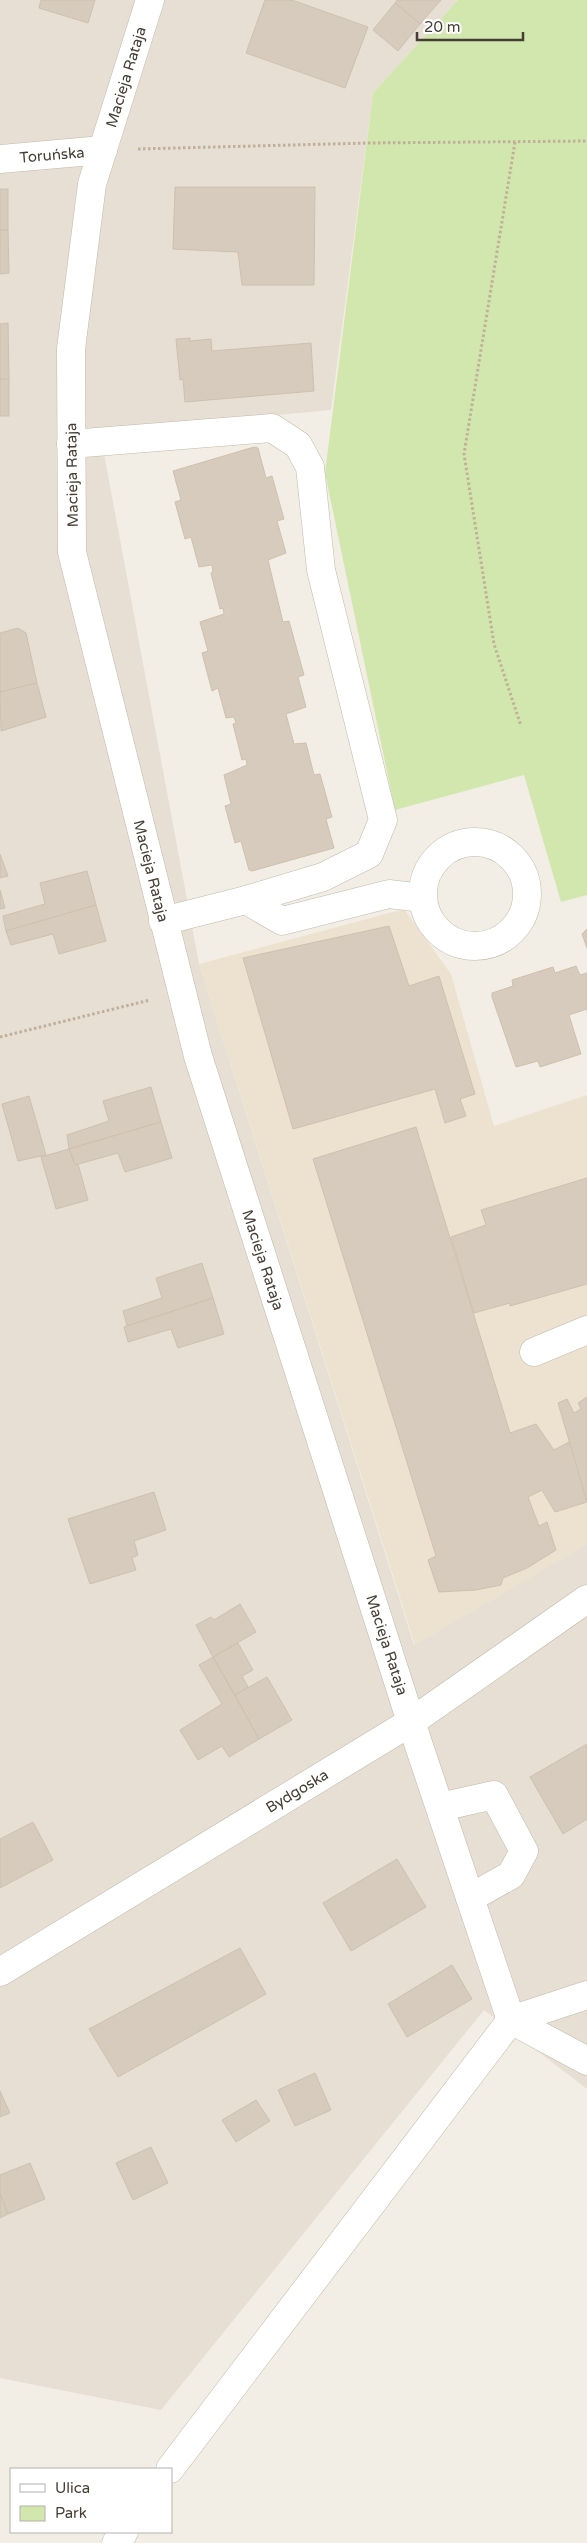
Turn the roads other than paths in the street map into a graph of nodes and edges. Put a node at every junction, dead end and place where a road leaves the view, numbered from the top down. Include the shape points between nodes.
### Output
1 (150, 0) edge
2 (103, 150) junction
3 (0, 159) edge
4 (72, 444) junction
5 (423, 898) dead end
6 (246, 900) junction
7 (163, 921) junction
8 (587, 1330) edge
9 (534, 1352) dead end
10 (587, 1599) edge
11 (411, 1722) junction
12 (440, 1807) junction
13 (470, 1898) junction
14 (0, 1972) edge
15 (587, 1994) edge
16 (511, 2020) junction
17 (587, 2061) edge
18 (171, 2468) edge

1 - 2 street, Macieja Rataja
2 - 3 street, Toruńska
2 - 4 street, Macieja Rataja via 92,184 70,349
4 - 6 street via 272,428 298,445 310,467 321,570 383,820 369,854 323,877
4 - 7 street, Macieja Rataja via 72,552
5 - 6 street via 389,894 282,921
6 - 7 street
7 - 11 street, Macieja Rataja via 198,1056
8 - 9 street
10 - 11 street, Bydgoska
11 - 12 street, Macieja Rataja
11 - 14 street, Bydgoska
12 - 13 street, Macieja Rataja
12 - 13 street via 494,1796 524,1851 510,1874
13 - 16 street, Macieja Rataja
15 - 16 street
16 - 17 street
16 - 18 street

